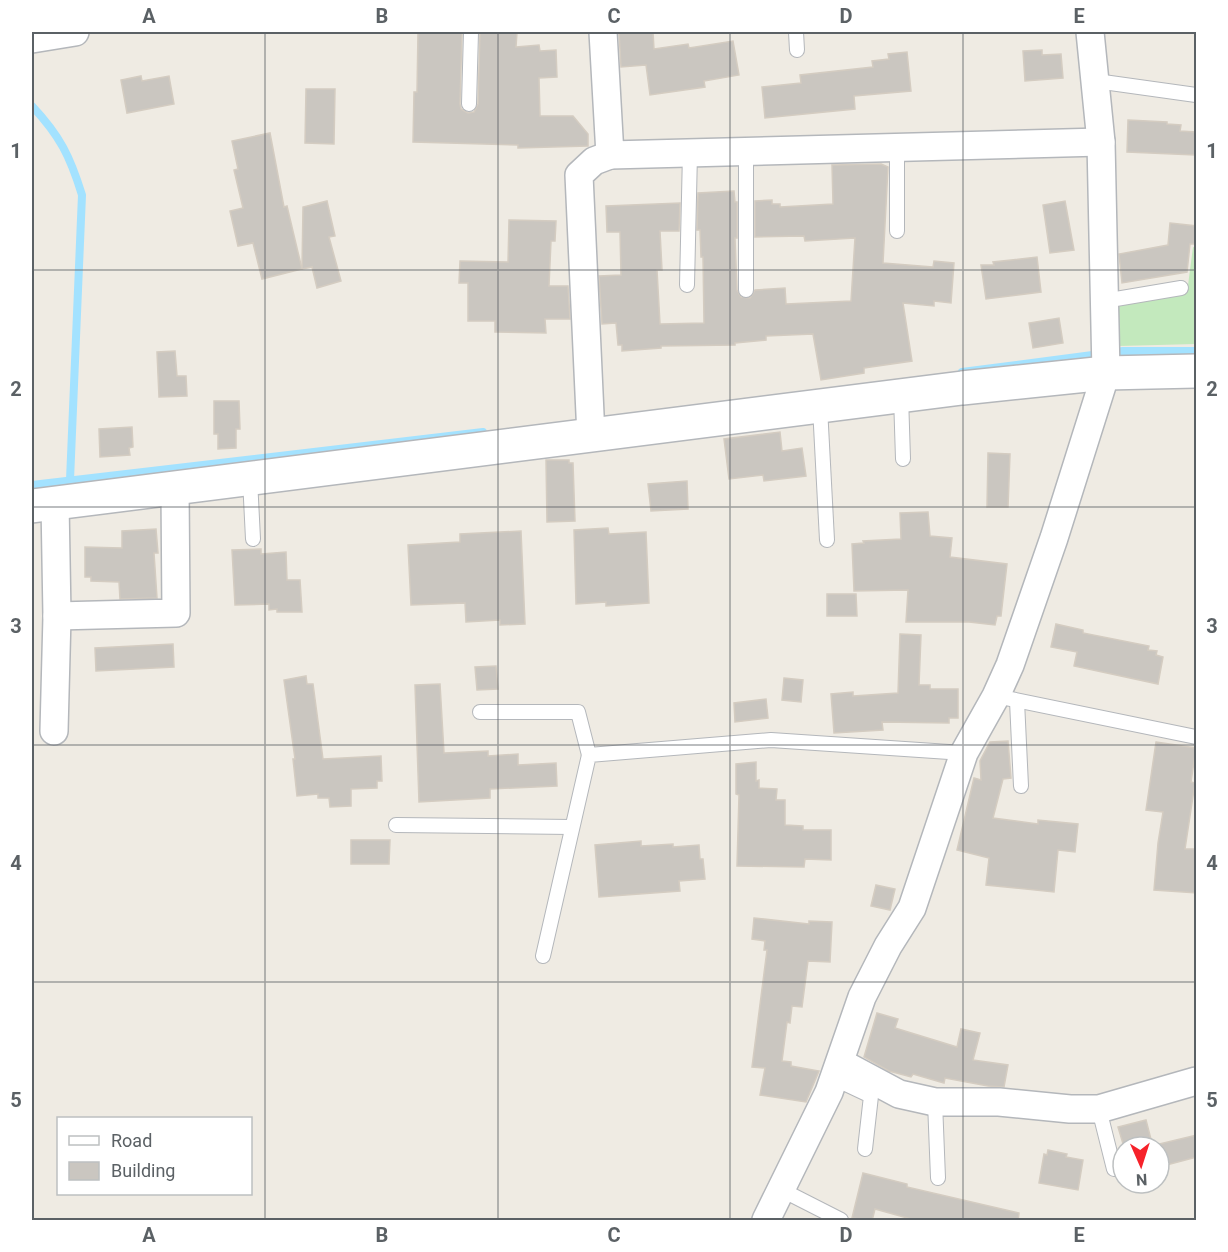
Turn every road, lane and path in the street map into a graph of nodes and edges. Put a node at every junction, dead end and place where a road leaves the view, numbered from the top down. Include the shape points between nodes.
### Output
1 (75, 32) edge
2 (471, 32) edge
3 (603, 32) edge
4 (796, 32) edge
5 (1090, 32) edge
6 (32, 39) edge
7 (797, 50) dead end
8 (1095, 81) junction
9 (1197, 95) edge
10 (469, 104) dead end
11 (1101, 142) junction
12 (897, 148) junction
13 (746, 152) junction
14 (690, 153) junction
15 (610, 155) junction
16 (897, 231) dead end
17 (687, 285) dead end
18 (1181, 288) dead end
19 (746, 290) dead end
20 (1104, 301) junction
21 (1197, 371) edge
22 (1106, 373) junction
23 (901, 396) junction
24 (820, 407) junction
25 (591, 436) junction
26 (903, 459) dead end
27 (250, 478) junction
28 (175, 489) junction
29 (43, 504) edge
30 (253, 539) dead end
31 (827, 540) dead end
32 (57, 616) junction
33 (1006, 698) junction
34 (480, 712) dead end
35 (54, 731) dead end
36 (1197, 737) edge
37 (964, 753) junction
38 (589, 755) junction
39 (1022, 786) dead end
40 (396, 825) dead end
41 (572, 827) junction
42 (543, 956) dead end
43 (838, 1071) junction
44 (1197, 1081) edge
45 (935, 1102) junction
46 (1099, 1109) junction
47 (864, 1149) dead end
48 (1111, 1157) edge
49 (938, 1178) dead end
50 (782, 1190) junction
51 (766, 1221) edge
52 (841, 1221) edge

1 - 6 street
2 - 10 lane
3 - 15 street
4 - 7 lane
5 - 8 street
8 - 9 lane
8 - 11 street
11 - 12 street
11 - 20 street
12 - 13 street
12 - 16 lane
13 - 14 street
13 - 19 lane
14 - 15 street
14 - 17 lane
15 - 25 street via 594,161 579,175
18 - 20 lane
20 - 22 street
21 - 22 street
22 - 23 street
22 - 33 street via 1010,665
23 - 24 street
23 - 26 lane
24 - 25 street
24 - 31 lane
25 - 27 street
27 - 28 street
27 - 30 lane
28 - 29 street
28 - 32 street via 176,613
29 - 32 street
32 - 35 street
33 - 36 lane
33 - 37 street
33 - 39 lane
34 - 38 lane via 578,712
37 - 38 lane via 771,740
37 - 43 street via 912,908 862,996
38 - 41 lane
40 - 41 lane
41 - 42 lane
43 - 45 street via 899,1094
43 - 47 lane via 871,1096
43 - 50 street
44 - 46 street
45 - 46 street
45 - 49 lane
46 - 48 lane
50 - 51 street
50 - 52 lane

